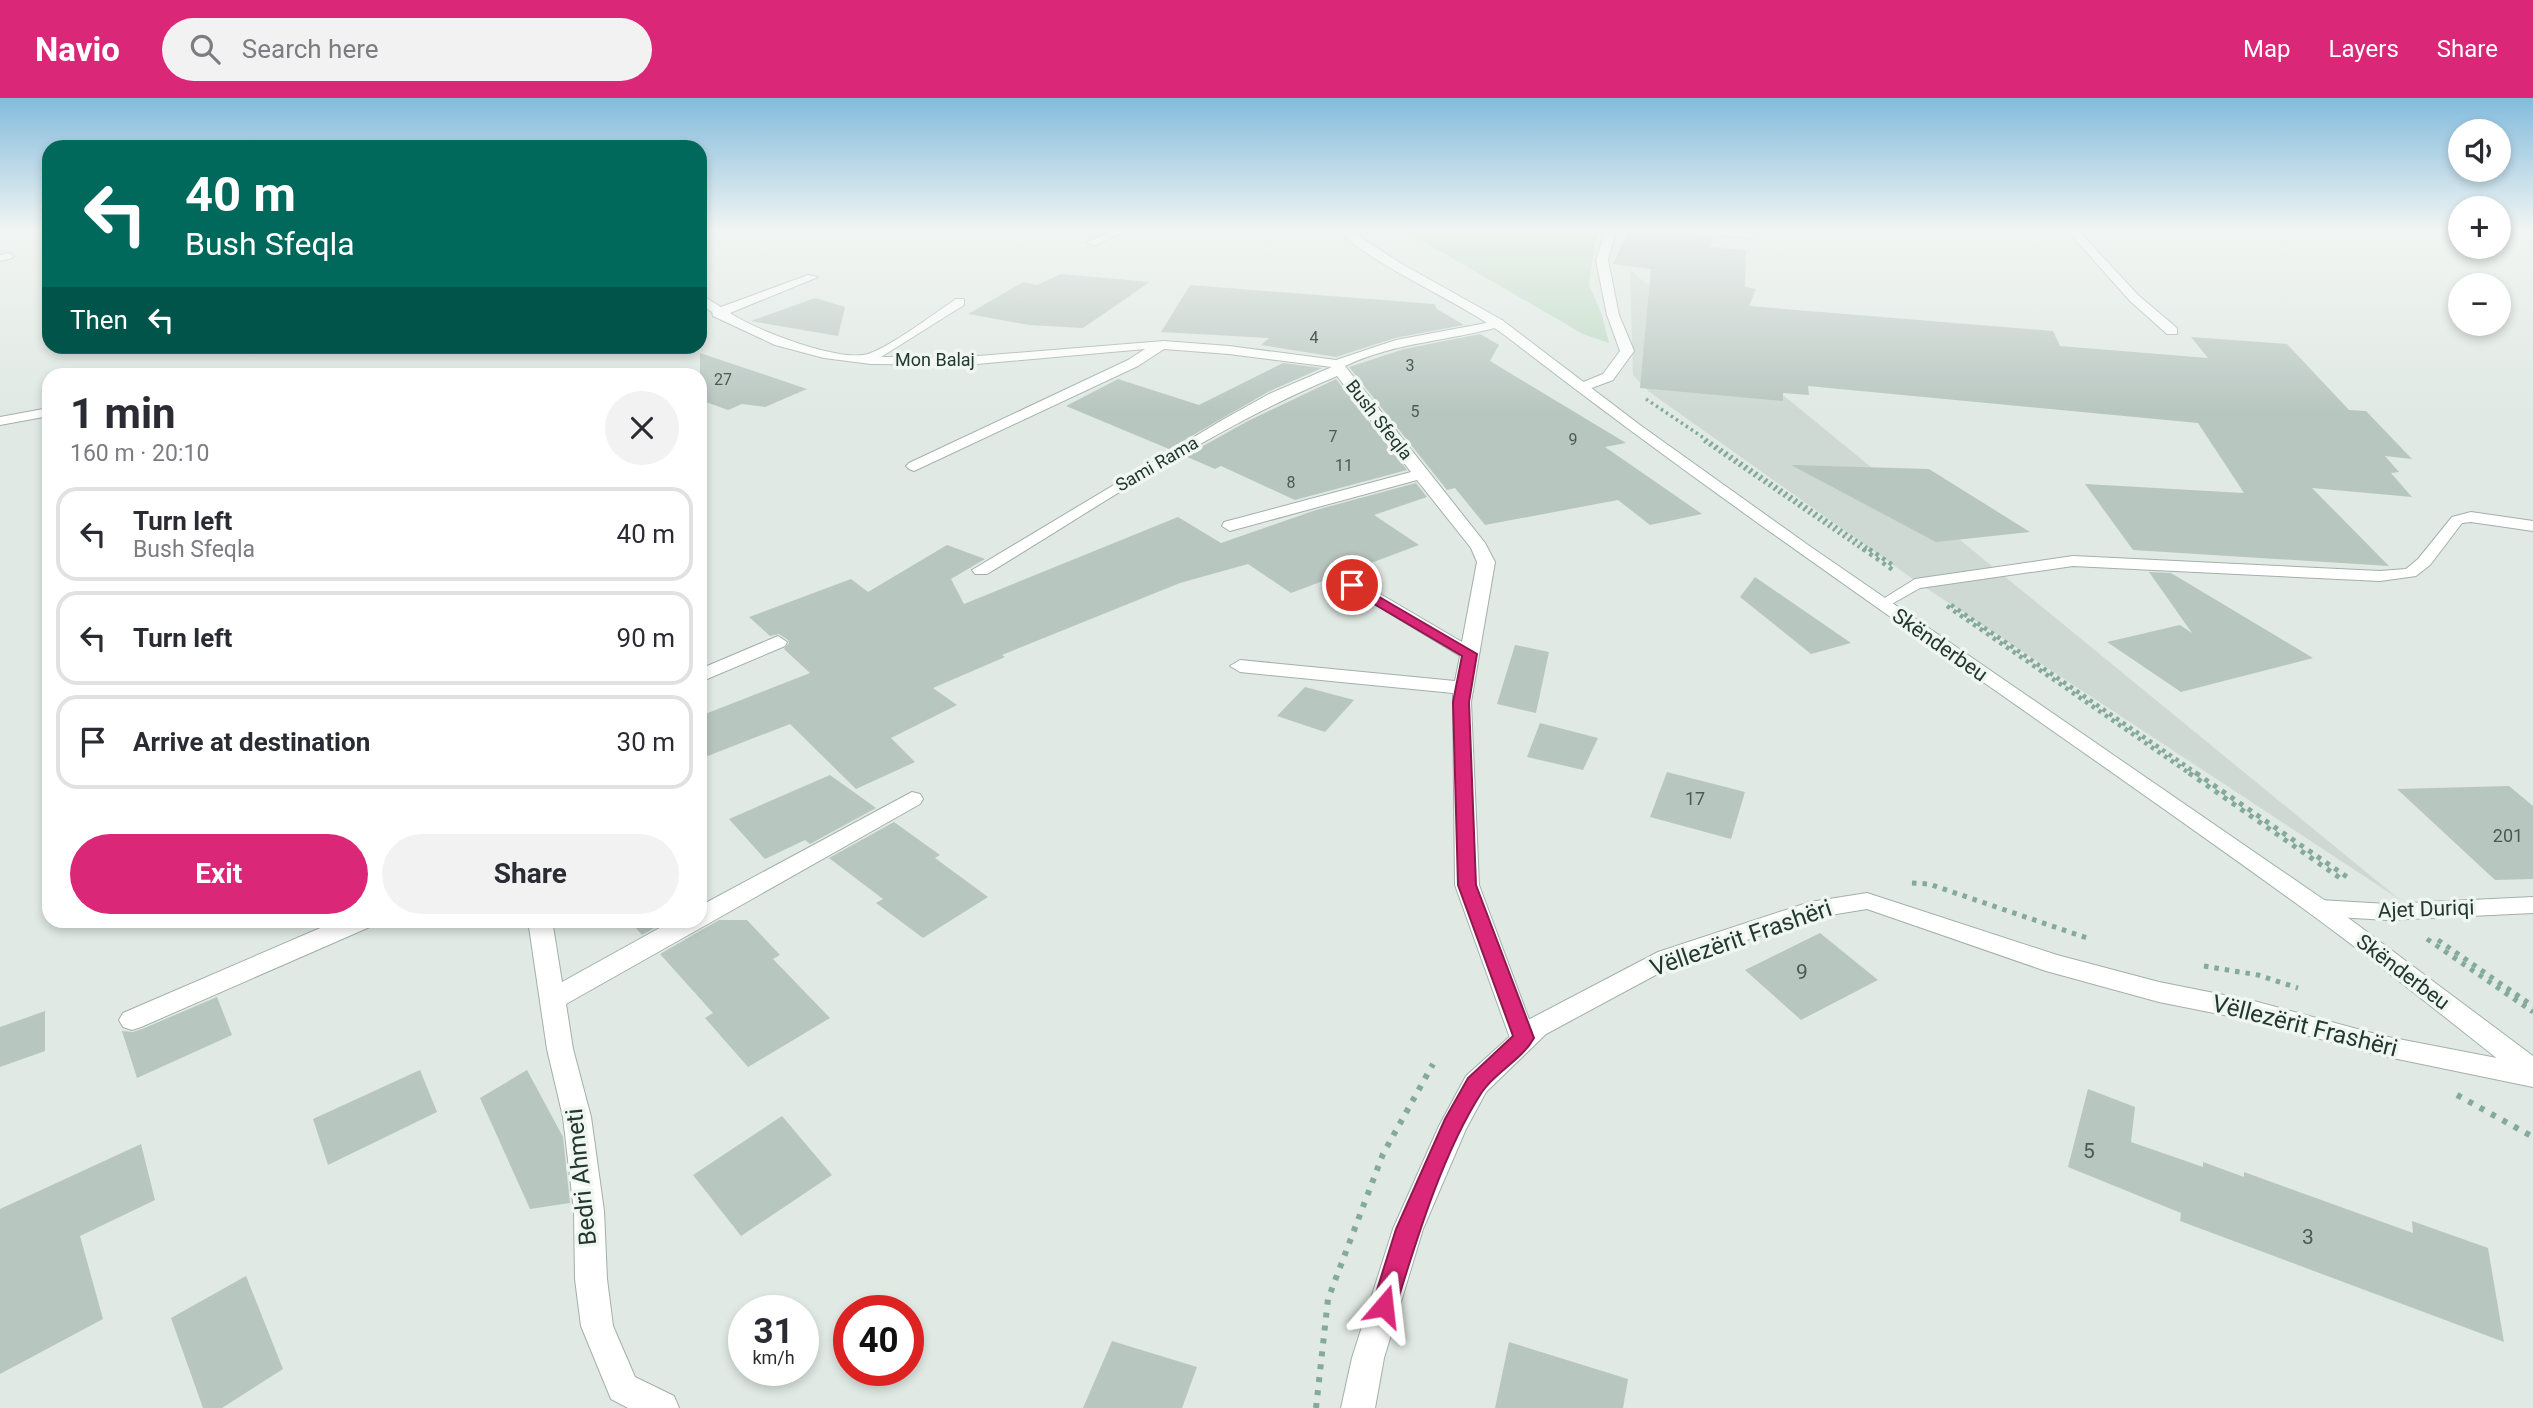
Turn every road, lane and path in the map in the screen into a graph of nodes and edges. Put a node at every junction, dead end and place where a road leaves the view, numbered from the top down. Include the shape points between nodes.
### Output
1 (777, 290) edge
2 (1440, 290) edge
3 (1608, 290) edge
4 (2127, 290) edge
5 (960, 302) dead end
6 (707, 304) edge
7 (717, 313) junction
8 (1498, 323) junction
9 (2172, 331) dead end
10 (1162, 345) junction
11 (865, 359) junction
12 (1339, 367) junction
13 (1608, 376) junction
14 (1581, 388) junction
15 (42, 413) edge
16 (0, 421) edge
17 (914, 466) dead end
18 (1420, 474) junction
19 (1230, 526) dead end
20 (2533, 526) edge
21 (981, 570) dead end
22 (1917, 584) junction
23 (1352, 585) dead end
24 (1883, 604) junction
25 (778, 642) dead end
26 (1470, 654) junction
27 (1240, 666) dead end
28 (707, 673) edge
29 (1464, 688) junction
30 (912, 799) dead end
31 (1905, 883) dead end
32 (2533, 905) edge
33 (2319, 908) junction
34 (2392, 911) junction
35 (707, 913) edge
36 (345, 928) edge
37 (541, 928) edge
38 (680, 928) edge
39 (2099, 942) dead end
40 (2197, 965) dead end
41 (2307, 991) dead end
42 (552, 1000) junction
43 (2533, 1006) edge
44 (2533, 1012) edge
45 (132, 1020) dead end
46 (1524, 1038) junction
47 (1433, 1064) dead end
48 (2533, 1073) edge
49 (2448, 1091) dead end
50 (2533, 1137) edge
51 (662, 1408) edge
52 (1316, 1408) edge
53 (1358, 1408) edge

1 - 7 street
2 - 8 street, Skënderbeu
3 - 13 street via 1627,351
4 - 9 street
5 - 11 street
6 - 7 street, Mon Balaj
7 - 11 street, Mon Balaj via 771,341
8 - 12 street, Bush Sfeqla via 1358,353
8 - 14 street, Skënderbeu
10 - 11 street, Mon Balaj via 970,361
10 - 12 street, Mon Balaj via 1256,352
10 - 17 street
12 - 18 street, Bush Sfeqla
12 - 21 street, Sami Rama via 1240,416
13 - 14 street
13 - 22 path
14 - 24 street, Skënderbeu
15 - 16 street
18 - 19 street, Bush Sfeqla
18 - 26 street, Bush Sfeqla via 1486,562
20 - 22 lane via 2471,517 2457,520 2410,573 2380,576 2073,562
22 - 24 lane
22 - 34 path
23 - 26 street
24 - 33 street, Skënderbeu
25 - 28 street
26 - 29 street, Bush Sfeqla
27 - 29 street
29 - 46 street, Bush Sfeqla via 1467,885
30 - 35 street
31 - 39 path via 1929,884
32 - 34 street, Ajet Duriqi
33 - 34 street, Ajet Duriqi
33 - 48 street, Skënderbeu
34 - 43 path
34 - 44 path
36 - 45 street
37 - 42 street, Bedri Ahmeti
38 - 42 street
40 - 41 path via 2258,975
42 - 51 street, Bedri Ahmeti via 577,1117 597,1326 622,1388
46 - 48 street, Vëllezërit Frashëri via 1536,1027 1667,958 1810,910 1867,901 2055,964 2159,992 2254,1011 2409,1052
46 - 53 street, Vëllezërit Frashëri via 1476,1084 1427,1182 1372,1345
47 - 52 path via 1383,1154 1328,1298
49 - 50 path

